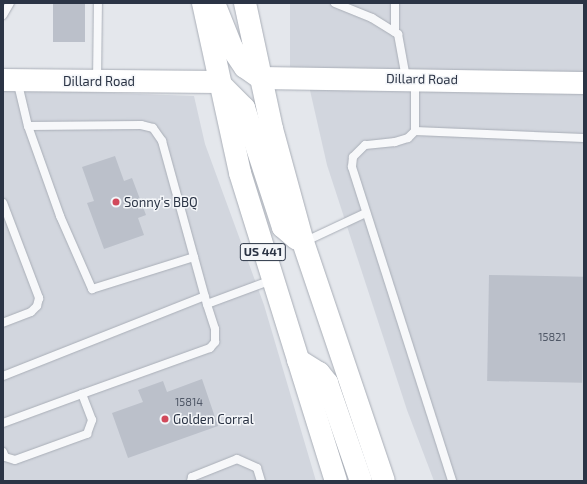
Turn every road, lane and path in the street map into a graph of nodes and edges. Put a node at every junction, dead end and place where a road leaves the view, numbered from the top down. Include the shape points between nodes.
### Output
1 (10, 3) edge
2 (98, 3) edge
3 (202, 3) edge
4 (214, 3) edge
5 (245, 3) edge
6 (335, 3) edge
7 (395, 3) edge
8 (3, 15) edge
9 (395, 32) junction
10 (261, 78) junction
11 (410, 78) junction
12 (10, 80) edge
13 (97, 81) junction
14 (218, 82) junction
15 (584, 83) edge
16 (28, 126) junction
17 (414, 131) junction
18 (584, 138) edge
19 (3, 203) edge
20 (366, 213) junction
21 (303, 242) junction
22 (194, 257) junction
23 (272, 280) junction
24 (206, 300) junction
25 (3, 323) edge
26 (298, 360) junction
27 (3, 376) edge
28 (82, 394) junction
29 (3, 422) edge
30 (3, 452) edge
31 (191, 481) edge
32 (261, 481) edge
33 (336, 481) edge
34 (361, 481) edge
35 (384, 481) edge
36 (452, 481) edge

1 - 8 lane
2 - 13 lane
3 - 14 main road, US 441
4 - 10 main road via 232,48 245,67
5 - 10 main road, US 441
6 - 9 lane
7 - 9 lane
9 - 11 lane via 402,40
10 - 11 main road, Dillard Road
10 - 21 main road, US 441
11 - 15 main road, Dillard Road
11 - 17 lane via 418,102
12 - 13 main road, Dillard Road
12 - 16 lane
13 - 14 main road, Dillard Road
14 - 21 main road via 244,108 283,227
14 - 23 main road, US 441 via 240,173
16 - 22 lane via 142,125 153,128 162,141
16 - 22 lane via 60,216 92,289
17 - 18 lane
17 - 20 lane via 408,138 395,142 365,145 353,157 357,188
19 - 25 lane via 39,298 37,306 31,312
20 - 21 lane
20 - 36 lane
21 - 35 main road, US 441
22 - 24 lane
23 - 24 lane
23 - 26 main road, US 441
24 - 27 lane
24 - 28 lane via 215,330 215,342 210,348
26 - 33 main road, US 441
26 - 34 main road via 319,373 326,384
28 - 29 lane
28 - 30 lane via 92,420 87,434 15,460 5,457
31 - 32 lane via 192,477 237,459 257,468

